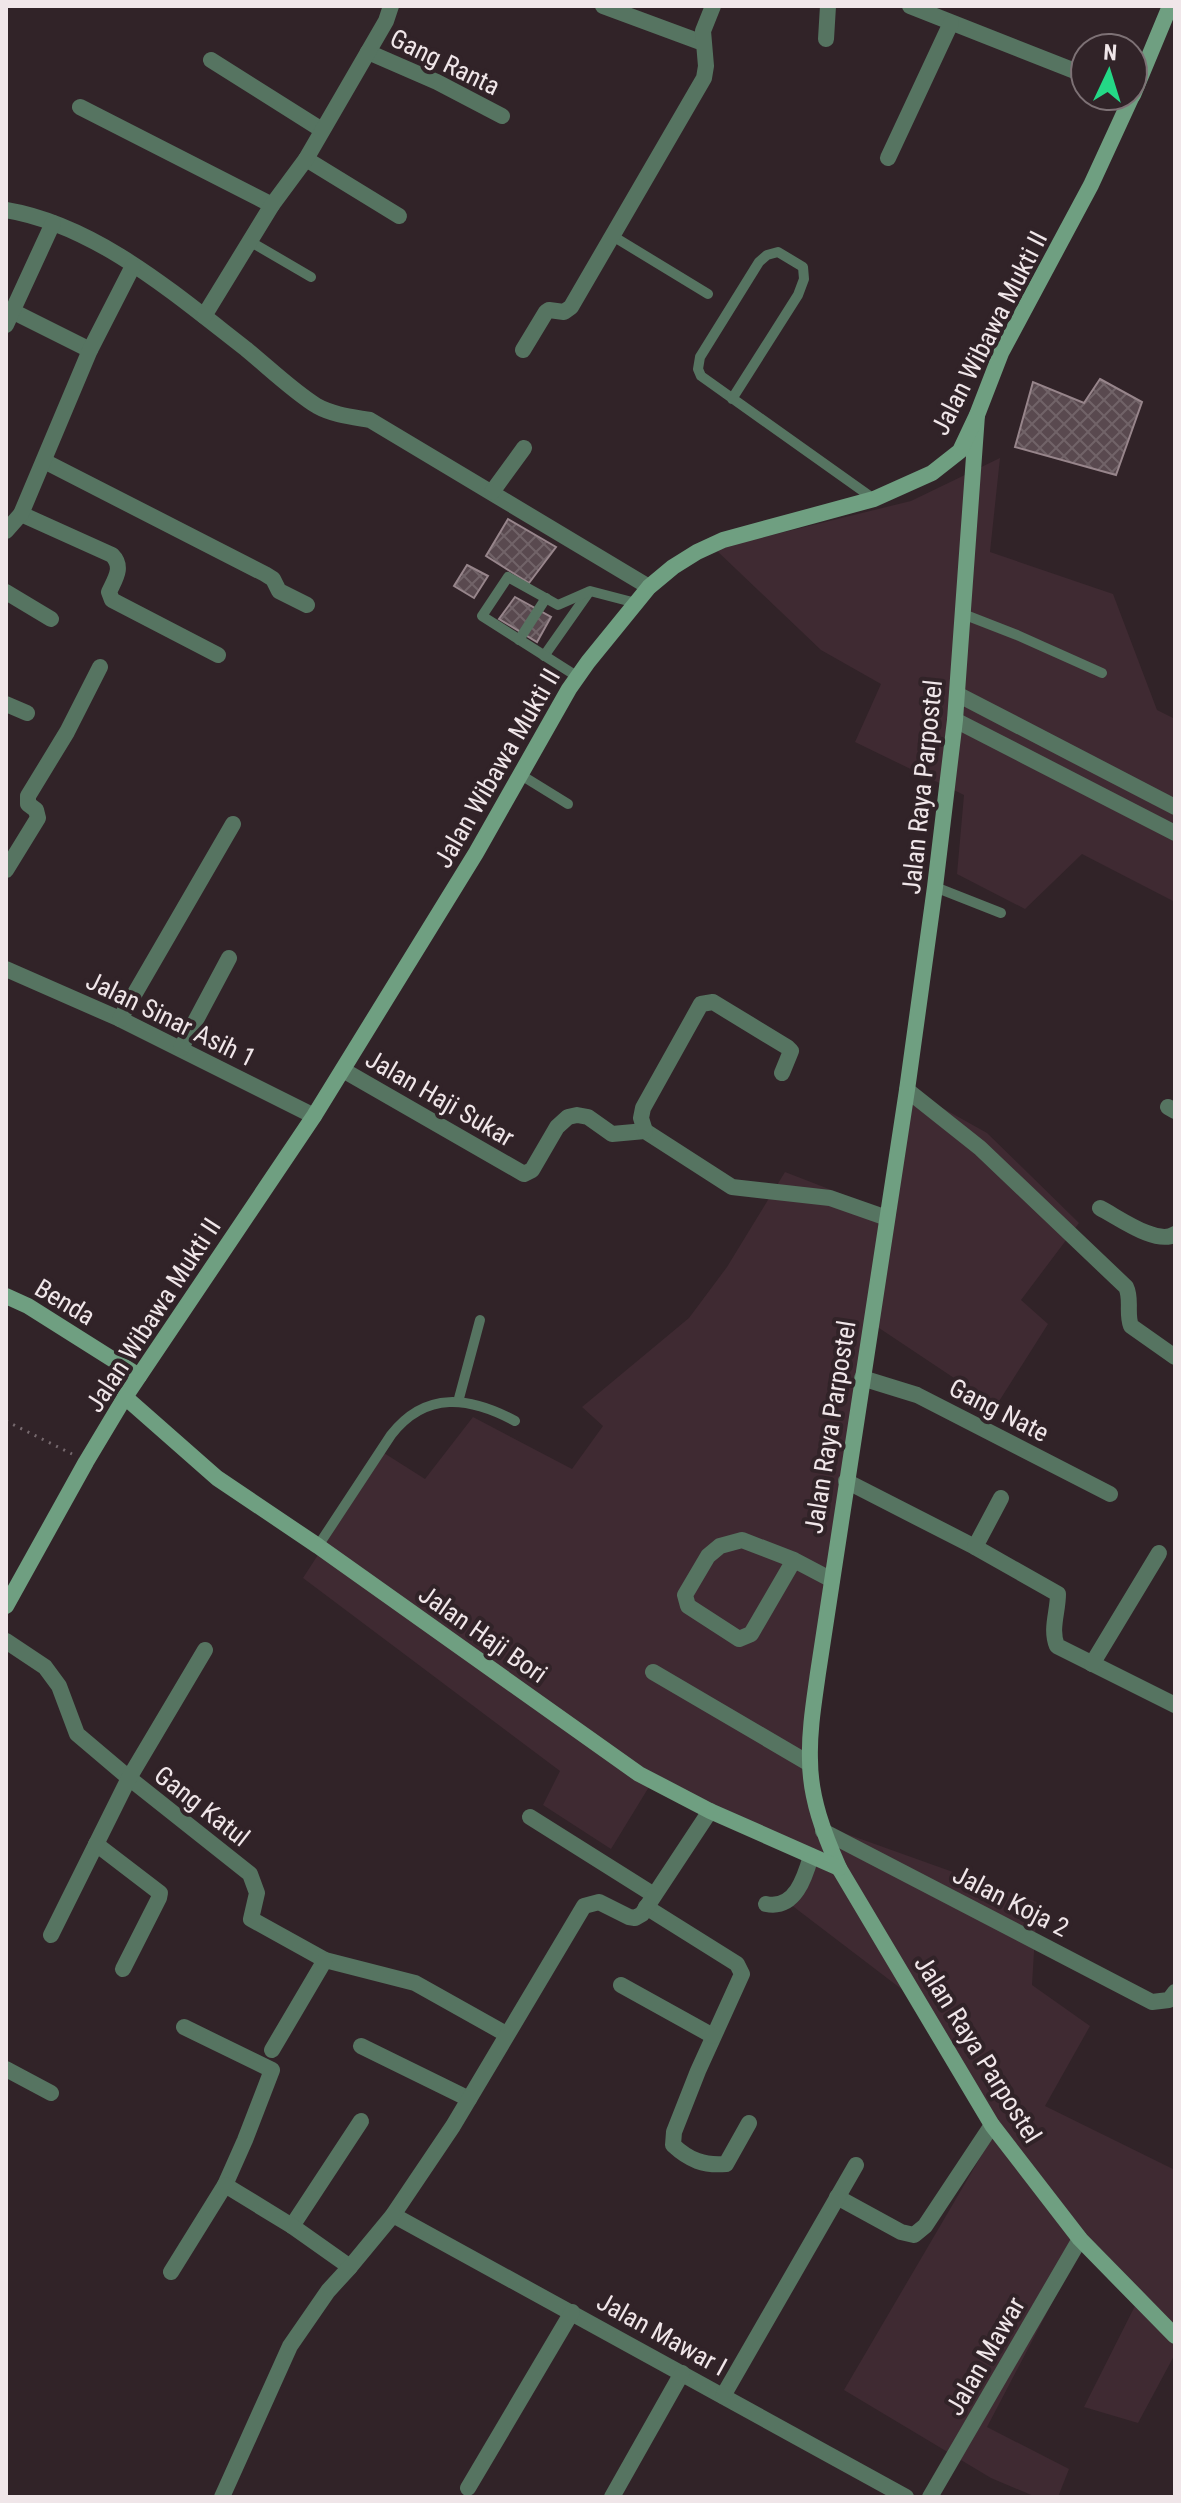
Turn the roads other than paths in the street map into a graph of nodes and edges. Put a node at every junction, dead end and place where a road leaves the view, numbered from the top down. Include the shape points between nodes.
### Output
1 (391, 6) edge
2 (603, 6) edge
3 (713, 6) edge
4 (828, 6) edge
5 (910, 6) edge
6 (1170, 6) edge
7 (951, 23) junction
8 (826, 39) dead end
9 (703, 43) junction
10 (368, 52) junction
11 (1149, 57) edge
12 (211, 60) dead end
13 (1069, 69) edge
14 (80, 107) dead end
15 (1125, 112) edge
16 (502, 116) dead end
17 (322, 130) junction
18 (888, 158) dead end
19 (306, 159) junction
20 (272, 205) junction
21 (6, 210) edge
22 (399, 216) dead end
23 (53, 223) junction
24 (611, 235) junction
25 (251, 242) junction
26 (133, 266) junction
27 (311, 277) dead end
28 (708, 294) dead end
29 (204, 316) junction
30 (9, 318) edge
31 (90, 350) junction
32 (523, 350) dead end
33 (732, 399) junction
34 (977, 415) junction
35 (524, 448) dead end
36 (44, 461) junction
37 (492, 492) junction
38 (874, 499) junction
39 (15, 514) edge
40 (6, 531) edge
41 (649, 587) junction
42 (590, 591) junction
43 (6, 592) edge
44 (546, 598) junction
45 (636, 603) junction
46 (307, 605) dead end
47 (963, 614) junction
48 (51, 619) dead end
49 (519, 640) junction
50 (218, 655) dead end
51 (544, 656) junction
52 (100, 667) dead end
53 (1102, 673) dead end
54 (578, 677) junction
55 (957, 694) junction
56 (6, 704) edge
57 (27, 713) dead end
58 (955, 720) junction
59 (521, 775) junction
60 (1132, 785) junction
61 (568, 804) dead end
62 (1123, 806) junction
63 (1175, 807) edge
64 (233, 824) dead end
65 (1175, 833) edge
66 (6, 870) edge
67 (935, 887) junction
68 (1001, 913) dead end
69 (229, 958) dead end
70 (6, 969) edge
71 (120, 1019) junction
72 (181, 1048) junction
73 (343, 1070) junction
74 (782, 1073) dead end
75 (907, 1090) junction
76 (314, 1116) junction
77 (645, 1131) junction
78 (1100, 1208) dead end
79 (887, 1218) junction
80 (1175, 1234) edge
81 (6, 1296) edge
82 (480, 1320) dead end
83 (1175, 1357) edge
84 (139, 1376) junction
85 (862, 1378) junction
86 (125, 1397) junction
87 (458, 1402) junction
88 (515, 1421) dead end
89 (846, 1481) junction
90 (1110, 1494) dead end
91 (1001, 1498) dead end
92 (318, 1546) junction
93 (975, 1547) junction
94 (1159, 1553) dead end
95 (794, 1560) junction
96 (832, 1580) junction
97 (6, 1606) edge
98 (6, 1641) edge
99 (205, 1650) dead end
100 (1092, 1664) junction
101 (653, 1672) dead end
102 (1175, 1705) edge
103 (810, 1764) junction
104 (129, 1778) junction
105 (710, 1811) junction
106 (530, 1817) dead end
107 (823, 1831) junction
108 (96, 1844) junction
109 (811, 1856) junction
110 (839, 1868) junction
111 (650, 1901) junction
112 (766, 1904) dead end
113 (51, 1935) dead end
114 (325, 1960) junction
115 (123, 1969) dead end
116 (621, 1985) dead end
117 (1175, 1992) edge
118 (184, 2027) dead end
119 (506, 2034) junction
120 (713, 2036) junction
121 (361, 2046) dead end
122 (272, 2050) dead end
123 (6, 2069) edge
124 (51, 2093) dead end
125 (469, 2099) junction
126 (361, 2121) dead end
127 (749, 2123) dead end
128 (992, 2125) junction
129 (856, 2165) dead end
130 (225, 2185) junction
131 (837, 2197) junction
132 (393, 2215) junction
133 (292, 2226) junction
134 (1080, 2239) junction
135 (350, 2267) junction
136 (171, 2272) dead end
137 (572, 2312) junction
138 (1175, 2336) edge
139 (682, 2373) junction
140 (723, 2396) junction
141 (468, 2488) dead end
142 (222, 2497) edge
143 (612, 2497) edge
144 (906, 2497) edge
145 (930, 2497) edge

1 - 10 street
2 - 9 street
3 - 9 street
4 - 8 street
5 - 7 street
6 - 11 main road, Jalan Wibawa Mukti II
7 - 13 street
7 - 18 street
9 - 24 street via 704,78
10 - 16 street, Gang Ranta
10 - 17 street
12 - 17 street
14 - 20 street
15 - 34 main road, Jalan Wibawa Mukti II via 1001,353
17 - 19 street
19 - 20 street
19 - 22 street
20 - 25 street
21 - 23 street
23 - 26 street via 87,236
23 - 30 street
24 - 28 lane
24 - 32 street via 571,307 546,312
25 - 27 lane
25 - 29 street
26 - 29 street
26 - 31 street
29 - 37 street via 318,406 370,420
30 - 31 street
31 - 36 street
33 - 33 lane via 701,376 700,357 759,262 778,252 803,267 804,279
33 - 38 lane
34 - 38 main road, Jalan Wibawa Mukti II via 960,451 932,473
34 - 47 main road, Jalan Raya Parpostel
35 - 37 street
36 - 39 street
36 - 46 street via 265,574 279,591
37 - 41 street
38 - 41 main road, Jalan Wibawa Mukti II via 723,540 673,567
39 - 40 street
39 - 50 street via 112,555 119,565 109,592 112,600
41 - 45 main road, Jalan Wibawa Mukti II
42 - 44 lane via 558,605
42 - 45 lane
42 - 51 lane
43 - 48 street
44 - 49 lane
44 - 49 lane via 508,577 482,616
45 - 54 main road, Jalan Wibawa Mukti II
47 - 53 lane
47 - 55 main road, Jalan Raya Parpostel
49 - 51 lane
51 - 54 lane
52 - 66 street via 28,796 38,818
54 - 59 main road, Jalan Wibawa Mukti II
55 - 58 main road, Jalan Raya Parpostel
55 - 60 street
56 - 57 street
58 - 62 street
58 - 67 main road, Jalan Raya Parpostel
59 - 61 lane
59 - 73 main road, Jalan Wibawa Mukti II
60 - 62 street
60 - 63 street
62 - 65 street
64 - 71 street
67 - 68 lane
67 - 75 main road, Jalan Raya Parpostel
69 - 72 street
70 - 71 street, Jalan Sinar Asih 1
71 - 72 street, Jalan Sinar Asih 1
72 - 76 street, Jalan Sinar Asih 1
73 - 76 main road, Jalan Wibawa Mukti II
73 - 77 street, Jalan Haji Sukar via 524,1174 568,1117 588,1117 612,1134
74 - 77 street via 791,1051 787,1047 713,1002 701,1004 643,1108
75 - 79 main road, Jalan Raya Parpostel
75 - 83 street via 980,1148 1126,1287 1131,1326
76 - 84 main road, Jalan Wibawa Mukti II
77 - 79 street via 732,1187 830,1198
78 - 80 street via 1158,1238
79 - 85 main road, Jalan Raya Parpostel
81 - 84 main road, Benda
82 - 87 lane
84 - 86 main road, Jalan Wibawa Mukti II
85 - 89 main road, Jalan Raya Parpostel
85 - 90 street, Gang Nate via 917,1395
86 - 92 main road, Jalan Haji Bori via 217,1478
86 - 97 main road, Jalan Wibawa Mukti II
87 - 88 lane
87 - 92 lane via 424,1407 402,1420
89 - 93 street
89 - 96 main road, Jalan Raya Parpostel
91 - 93 street
92 - 105 main road, Jalan Haji Bori via 639,1774
93 - 100 street via 1058,1594 1053,1629 1057,1646
94 - 100 street
95 - 95 street via 751,1634 739,1639 688,1606 685,1595 720,1546 742,1540
95 - 96 street
96 - 103 main road, Jalan Raya Parpostel
98 - 104 street, Gang Katul via 45,1667 59,1686 77,1734
99 - 104 street
100 - 102 street
101 - 103 street
103 - 107 main road, Jalan Raya Parpostel
104 - 108 street
104 - 114 street, Gang Katul via 250,1874 257,1893 251,1919
105 - 109 main road, Jalan Haji Bori
105 - 111 street
106 - 111 street
107 - 110 main road, Jalan Raya Parpostel
107 - 117 street, Jalan Koja 2 via 1152,2002 1169,2000
108 - 113 street
108 - 115 street via 160,1893
109 - 110 main road, Jalan Haji Bori
109 - 112 street via 797,1891 776,1906
110 - 128 main road, Jalan Raya Parpostel
111 - 119 street via 635,1918 599,1902 584,1906
111 - 120 street via 740,1969
114 - 119 street, Gang Katul via 415,1983
114 - 122 street
116 - 120 street
118 - 130 street via 272,2070
119 - 125 street
120 - 127 street via 673,2145 687,2158 726,2164
121 - 125 street
123 - 124 street
125 - 132 street
126 - 133 street
128 - 131 street via 914,2235
128 - 134 main road, Jalan Raya Parpostel
129 - 131 street
130 - 133 street
130 - 136 street
131 - 140 street
132 - 135 street
132 - 137 street, Jalan Mawar I
133 - 135 street
134 - 138 main road, Jalan Raya Parpostel
134 - 145 street, Jalan Mawar
135 - 142 street via 290,2346
137 - 139 street, Jalan Mawar I
137 - 141 street
139 - 140 street, Jalan Mawar I
139 - 143 street
140 - 144 street, Jalan Mawar I

